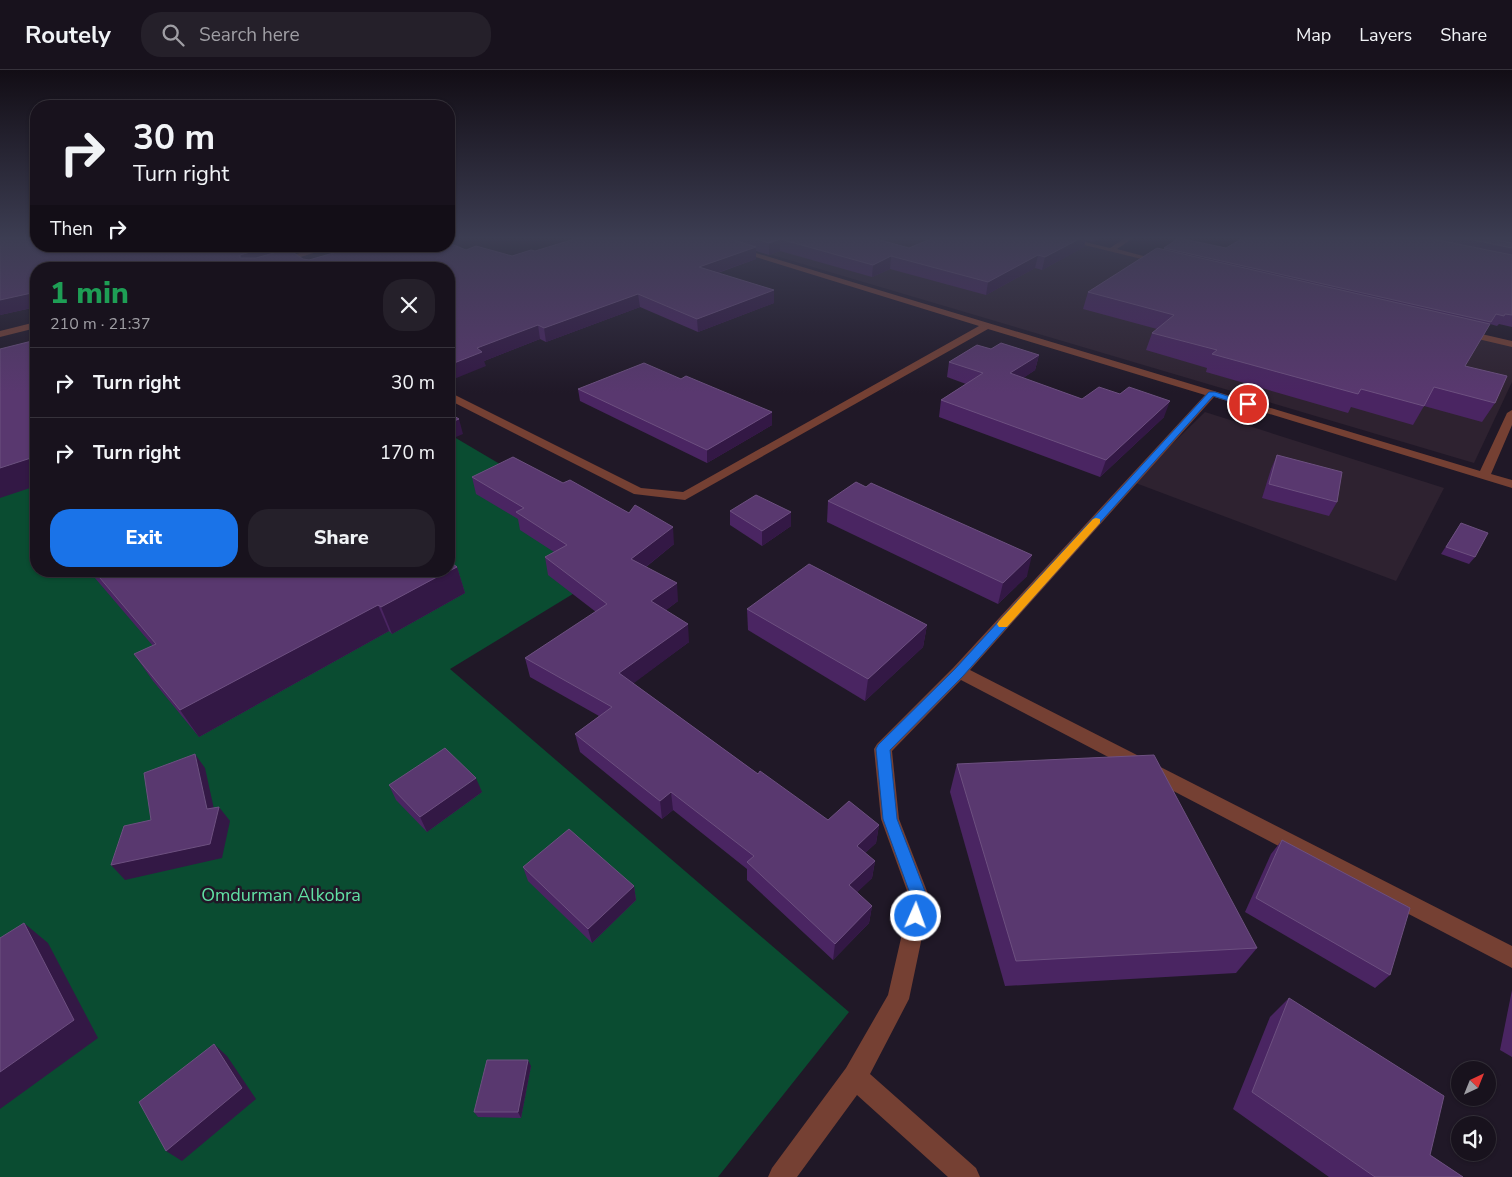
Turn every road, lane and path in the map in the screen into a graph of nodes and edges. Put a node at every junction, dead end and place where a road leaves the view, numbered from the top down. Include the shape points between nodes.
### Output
1 (867, 290) edge
2 (30, 326) edge
3 (986, 326) junction
4 (1455, 331) edge
5 (0, 334) edge
6 (1512, 344) edge
7 (1212, 393) junction
8 (455, 399) edge
9 (1512, 413) edge
10 (1484, 476) junction
11 (1512, 484) edge
12 (959, 672) junction
13 (1512, 957) edge
14 (855, 1077) junction
15 (780, 1177) edge
16 (967, 1177) edge

1 - 3 street
2 - 5 street
3 - 7 street
3 - 8 street via 686,496 638,491
4 - 6 street
7 - 10 street
7 - 12 street
9 - 10 street
10 - 11 street
12 - 13 street
12 - 14 street via 883,749 890,819 920,899 898,999
14 - 15 street
14 - 16 street

